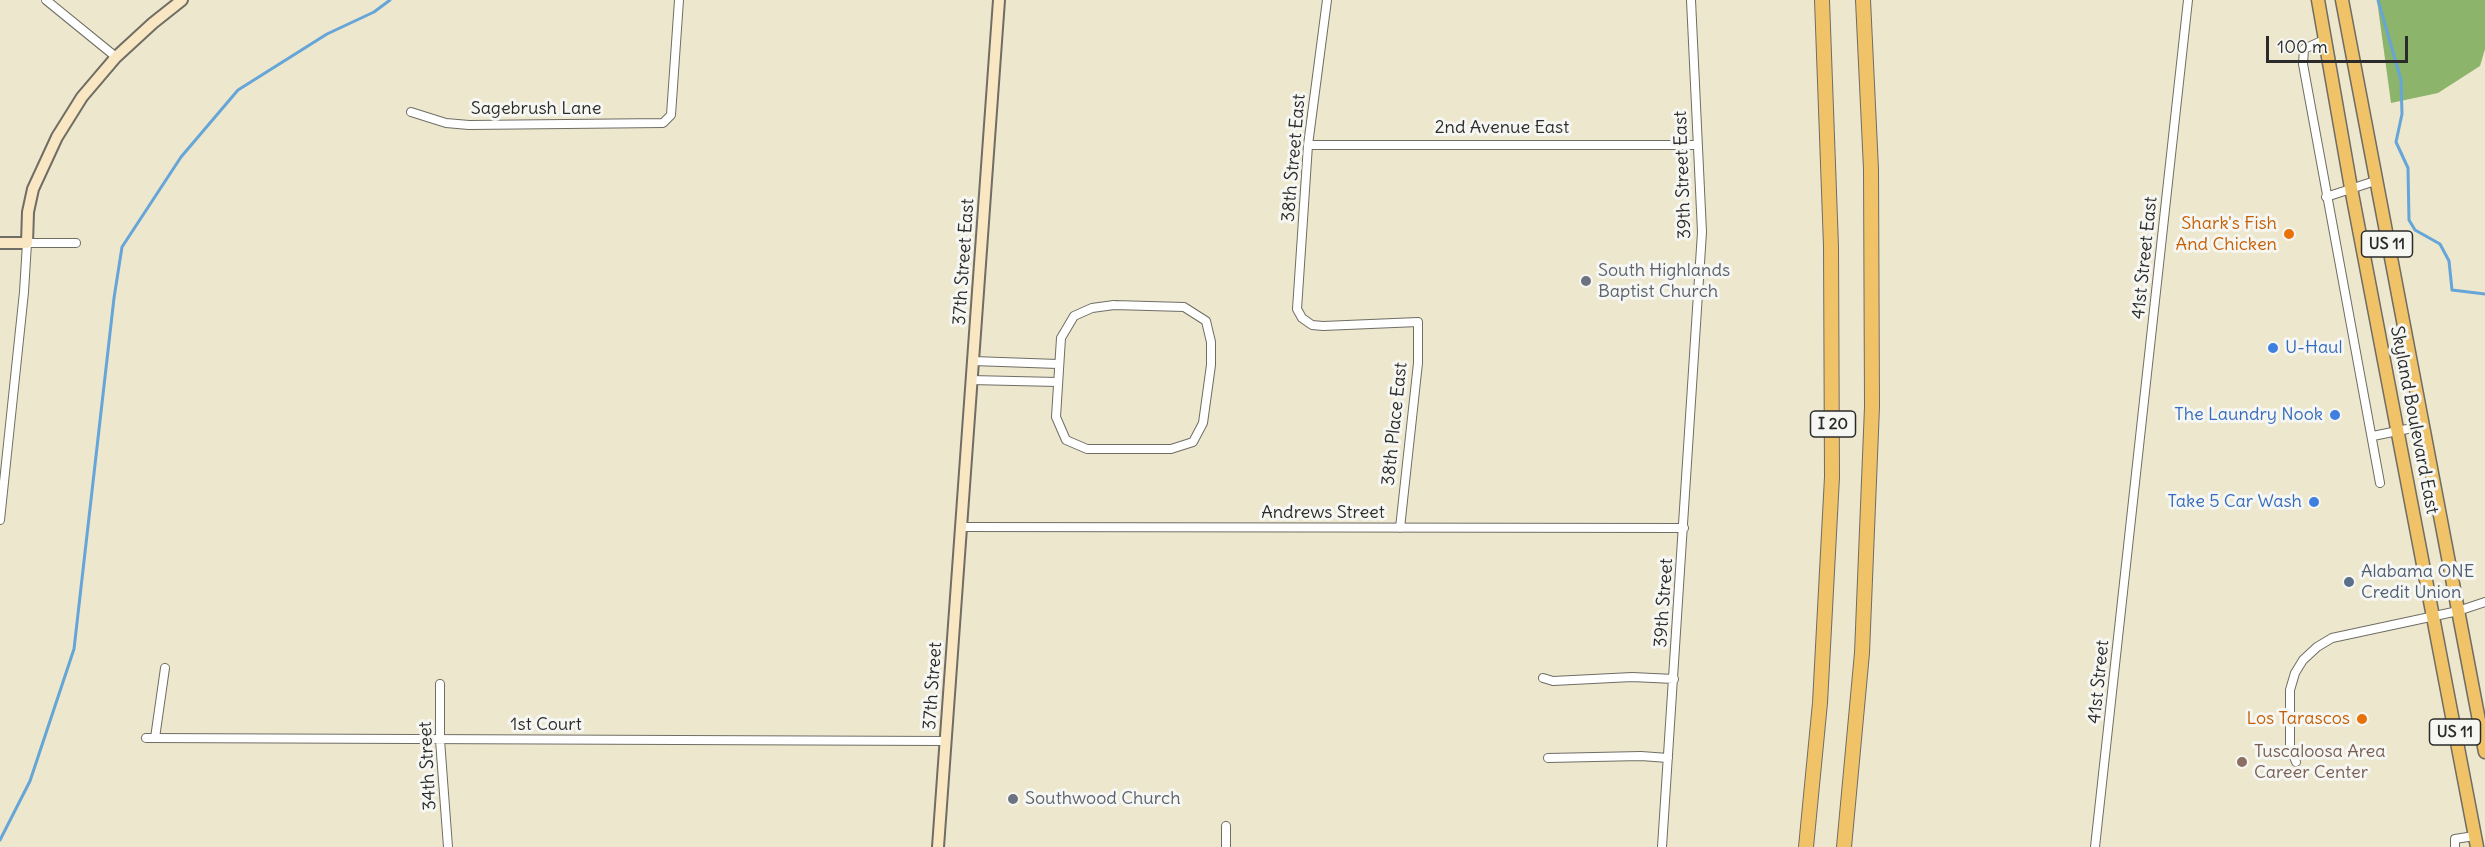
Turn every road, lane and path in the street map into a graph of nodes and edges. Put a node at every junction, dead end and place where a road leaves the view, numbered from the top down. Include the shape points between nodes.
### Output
1 (46, 0) edge
2 (182, 0) edge
3 (679, 0) edge
4 (999, 0) edge
5 (1327, 0) edge
6 (1691, 0) edge
7 (1822, 0) edge
8 (1863, 0) edge
9 (2188, 0) edge
10 (2318, 0) edge
11 (2342, 0) edge
12 (2324, 40) junction
13 (116, 57) junction
14 (411, 112) dead end
15 (1308, 145) junction
16 (1697, 145) junction
17 (2375, 181) junction
18 (2351, 188) junction
19 (2326, 196) junction
20 (0, 243) edge
21 (27, 243) junction
22 (76, 243) dead end
23 (1418, 322) joint
24 (973, 361) junction
25 (1058, 364) junction
26 (971, 380) junction
27 (1057, 382) junction
28 (2422, 426) junction
29 (2398, 431) junction
30 (2373, 436) junction
31 (2380, 483) dead end
32 (0, 520) edge
33 (2132, 520) joint
34 (961, 527) junction
35 (1400, 528) junction
36 (1684, 528) junction
37 (2485, 602) edge
38 (2458, 611) junction
39 (2434, 616) junction
40 (165, 668) dead end
41 (1543, 678) dead end
42 (1674, 679) junction
43 (440, 684) dead end
44 (440, 740) junction
45 (946, 741) junction
46 (2485, 752) edge
47 (1548, 758) dead end
48 (1668, 758) junction
49 (2296, 762) dead end
50 (1226, 826) dead end
51 (2475, 841) edge
52 (448, 847) edge
53 (938, 847) edge
54 (1226, 847) edge
55 (1662, 847) edge
56 (1806, 847) edge
57 (1844, 847) edge
58 (2095, 847) edge
59 (2455, 847) edge

1 - 13 street
2 - 13 street
3 - 14 street, Sagebrush Lane via 672,115 663,123 469,125 446,123
4 - 24 street, 37th Street East
5 - 15 street, 38th Street East
6 - 16 street, 39th Street East
7 - 56 highway, I 20 via 1831,246 1832,477 1820,703
8 - 57 highway, I 20 via 1872,202 1872,407 1862,653
9 - 33 street, 41st Street East
10 - 12 main road, Skyland Boulevard East / US 11
11 - 17 main road, Skyland Boulevard East / US 11
12 - 18 main road, Skyland Boulevard East / US 11
12 - 19 street via 2304,49 2303,63
13 - 21 street via 82,97 42,168 29,201
15 - 16 street, 2nd Avenue East
15 - 23 street, 38th Street East via 1297,297 1302,318 1312,325 1335,326
16 - 36 street, 39th Street East via 1702,232
17 - 18 street
17 - 28 main road, Skyland Boulevard East / US 11
18 - 19 street
18 - 29 main road, Skyland Boulevard East / US 11
19 - 30 street
20 - 21 street
21 - 22 street
21 - 32 street
23 - 35 street, 38th Place East via 1418,363
24 - 25 street
24 - 26 street, 37th Street East
25 - 27 street
25 - 27 street via 1067,325 1074,316 1092,308 1184,307 1206,321 1211,342 1203,423 1193,442 1171,449 1087,449 1066,440 1056,417
26 - 27 street
26 - 34 street, 37th Street East
28 - 29 street
28 - 38 main road, Skyland Boulevard East / US 11
29 - 30 street
29 - 39 main road, Skyland Boulevard East / US 11
30 - 31 street
33 - 58 street, 41st Street
34 - 35 street, Andrews Street
34 - 45 street, 37th Street
35 - 36 street, Andrews Street
36 - 42 street, 39th Street
37 - 38 street
38 - 39 street
38 - 46 main road, Skyland Boulevard East / US 11
39 - 49 street via 2332,638 2303,660 2290,690 2290,747
39 - 51 main road, Skyland Boulevard East / US 11
40 - 44 street, 1st Court via 151,738
41 - 42 street
42 - 48 street, 39th Street
43 - 44 street, 34th Street
44 - 45 street, 1st Court
44 - 52 street, 34th Street
45 - 53 street, 37th Street
47 - 48 street
48 - 55 street, 39th Street
50 - 54 street
51 - 59 street via 2455,839

